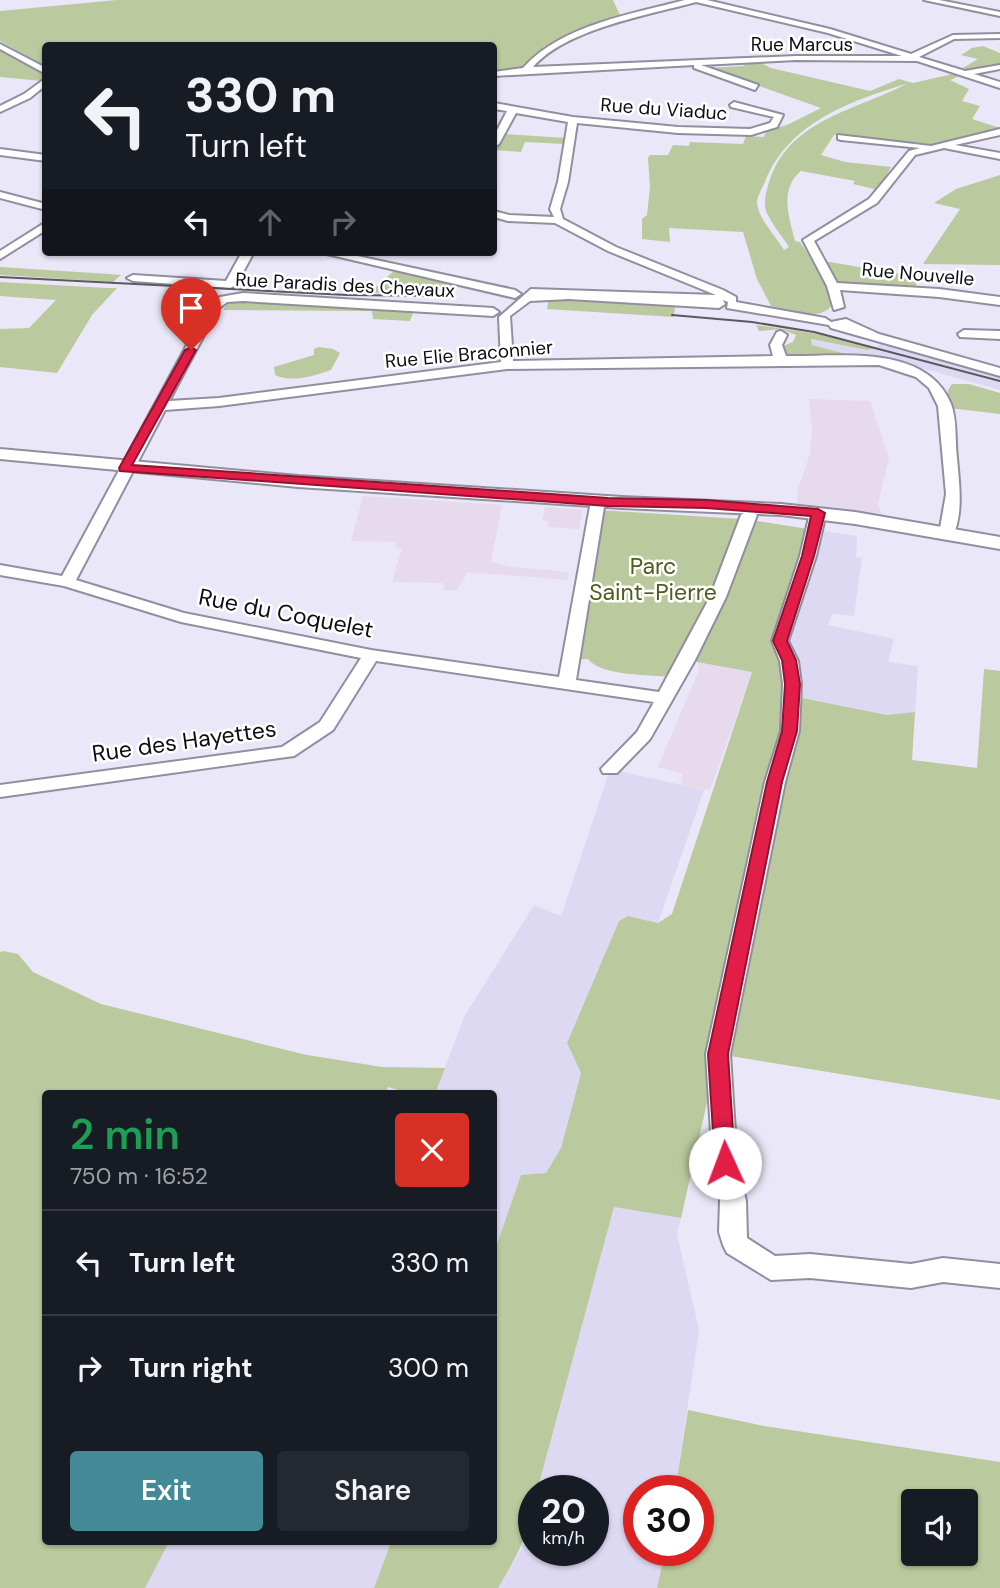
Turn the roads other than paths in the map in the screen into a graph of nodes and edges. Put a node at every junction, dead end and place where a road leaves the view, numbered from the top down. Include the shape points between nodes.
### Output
1 (695, 0) edge
2 (928, 0) edge
3 (1000, 14) edge
4 (1000, 36) edge
5 (0, 46) edge
6 (915, 58) junction
7 (685, 62) junction
8 (1000, 67) edge
9 (42, 70) edge
10 (526, 70) junction
11 (964, 73) junction
12 (497, 74) edge
13 (42, 83) edge
14 (1000, 85) edge
15 (755, 88) dead end
16 (0, 95) edge
17 (27, 96) junction
18 (42, 96) edge
19 (734, 105) dead end
20 (497, 107) edge
21 (0, 109) edge
22 (512, 111) junction
23 (573, 120) junction
24 (1000, 132) edge
25 (841, 137) dead end
26 (497, 138) edge
27 (938, 146) junction
28 (0, 152) edge
29 (1000, 156) edge
30 (40, 158) edge
31 (0, 195) edge
32 (42, 206) edge
33 (497, 215) edge
34 (557, 220) junction
35 (42, 228) edge
36 (0, 256) edge
37 (245, 256) edge
38 (342, 256) edge
39 (133, 278) dead end
40 (833, 286) junction
41 (523, 296) junction
42 (726, 301) junction
43 (1000, 301) edge
44 (503, 313) junction
45 (834, 319) junction
46 (964, 334) dead end
47 (781, 335) dead end
48 (1000, 335) edge
49 (781, 360) junction
50 (507, 365) junction
51 (1000, 372) edge
52 (162, 406) junction
53 (0, 454) edge
54 (125, 468) junction
55 (598, 501) junction
56 (653, 504) junction
57 (749, 515) junction
58 (817, 517) junction
59 (947, 534) junction
60 (1000, 542) edge
61 (0, 570) edge
62 (67, 582) junction
63 (371, 655) junction
64 (567, 681) junction
65 (665, 698) junction
66 (610, 769) dead end
67 (0, 791) edge
68 (1000, 1276) edge

1 - 6 street via 830,31
1 - 10 street via 590,30 539,55
2 - 3 street
4 - 6 street via 953,37
5 - 9 street
6 - 7 street, Rue Marcus
6 - 11 street
7 - 10 street, Rue Marcus
7 - 15 street, Rue Marcus
8 - 11 street
10 - 12 street, Rue Marcus
11 - 14 street
13 - 17 street
16 - 17 street
17 - 18 street
17 - 21 street
19 - 23 street, Rue du Viaduc via 779,115 774,125 751,132
20 - 22 street, Rue du Viaduc
22 - 23 street, Rue du Viaduc
22 - 26 street
23 - 34 street via 555,209
24 - 27 street
25 - 27 street
27 - 29 street
27 - 40 street via 912,153 873,201 808,240
28 - 30 street
31 - 32 street
33 - 34 street
34 - 42 street
35 - 36 street
37 - 39 street, Rue Paradis des Chevaux via 230,285
38 - 41 street, Rue Paradis des Chevaux
40 - 43 street, Rue Nouvelle
40 - 45 street
41 - 42 street, Rue Paradis des Chevaux
41 - 44 street
42 - 45 street
44 - 50 street
44 - 52 street, Rue Paradis des Chevaux via 224,299 213,307
45 - 51 street via 875,337
46 - 48 street
47 - 49 street via 776,345
49 - 50 street, Rue Elie Braconnier
49 - 59 street, Rue Elie Braconnier via 880,361 921,374 933,386 945,410 953,494
50 - 52 street, Rue Elie Braconnier
52 - 54 street, Rue Paradis des Chevaux
53 - 54 main road
54 - 55 main road
54 - 62 street, Rue Paradis des Chevaux
55 - 56 main road
55 - 64 street
56 - 57 main road
56 - 58 main road via 706,504
57 - 58 main road
57 - 65 street via 718,597
58 - 59 main road
58 - 68 street via 780,641 789,660 792,684 790,731 775,782 718,1054 732,1232 736,1245 771,1268 810,1266 911,1276 943,1270
59 - 60 main road
61 - 62 street, Rue du Coquelet
62 - 63 street, Rue du Coquelet via 181,617
63 - 64 street, Rue du Coquelet
63 - 67 street, Rue des Hayettes via 327,726 287,751
64 - 65 street, Rue du Coquelet
65 - 66 street via 644,735

